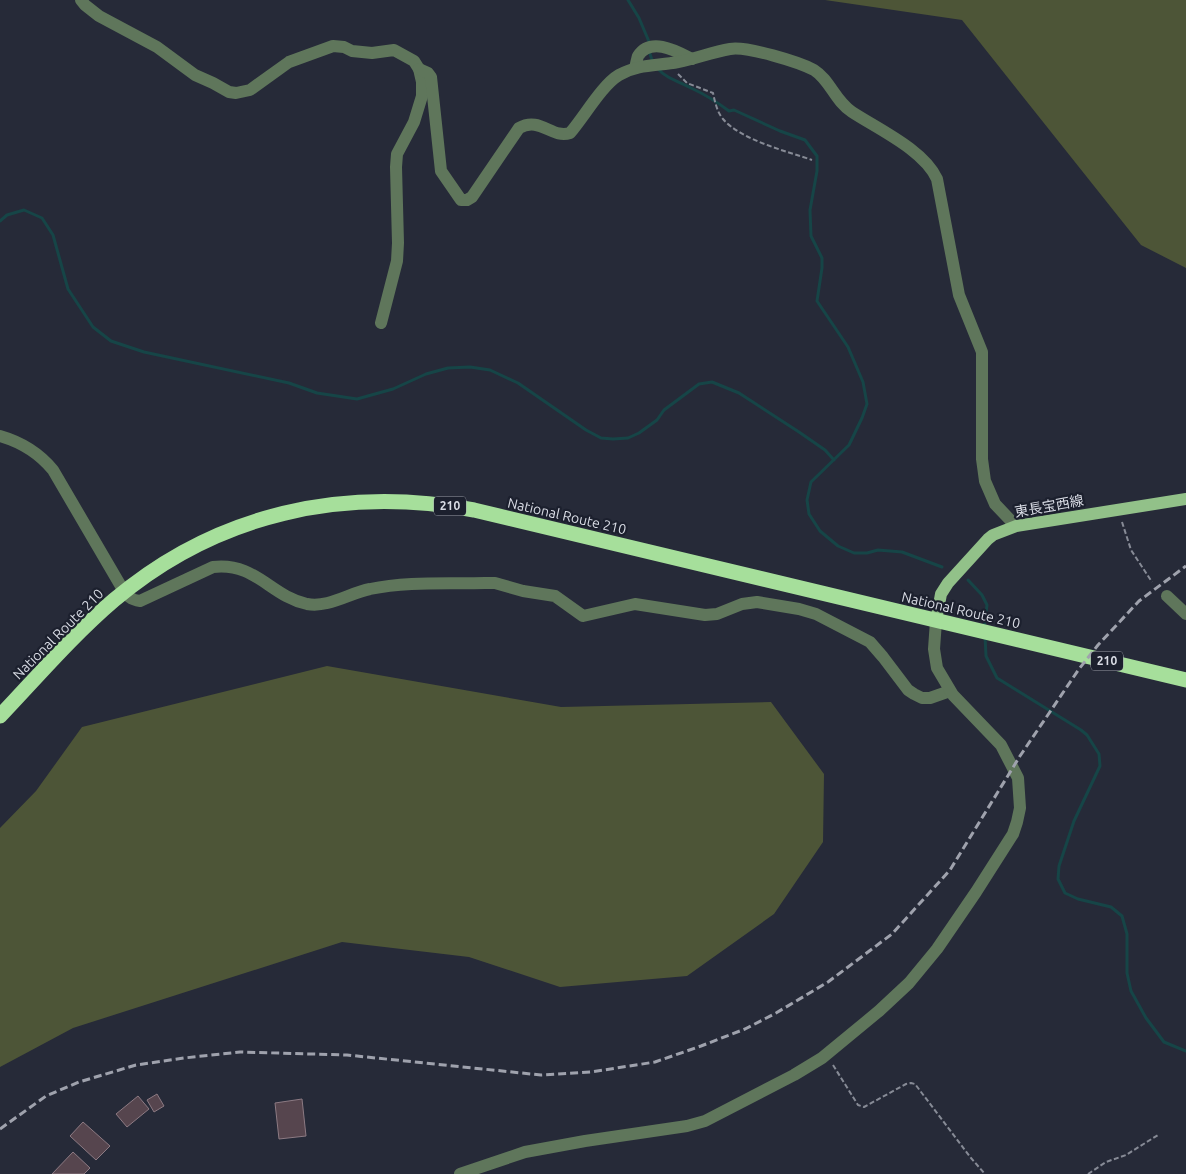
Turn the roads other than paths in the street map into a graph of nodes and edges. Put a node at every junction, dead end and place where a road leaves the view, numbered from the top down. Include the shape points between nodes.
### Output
1 (81, 0) edge
2 (692, 59) junction
3 (635, 68) junction
4 (419, 69) junction
5 (381, 323) dead end
6 (0, 436) edge
7 (1186, 499) edge
8 (1016, 526) junction
9 (124, 592) junction
10 (1167, 596) dead end
11 (1186, 614) edge
12 (936, 621) junction
13 (1186, 680) edge
14 (950, 691) junction
15 (0, 716) edge
16 (460, 1174) edge

1 - 4 street via 99,16 157,47 190,72 229,92 250,90 289,62 333,46 352,52 394,50 414,61
2 - 3 street
2 - 3 street via 662,46 646,49 639,56
2 - 8 street via 740,49 809,68 824,79 846,108 920,157 933,170 941,194 959,295 982,352 985,481 995,504
3 - 4 street via 608,85 570,133 561,134 535,124 519,128 467,200 461,200 441,171 430,77 428,72
4 - 5 street via 422,96 414,122 397,154 397,261
6 - 9 street via 28,447 53,470
7 - 8 main road, 東長宝西線
8 - 12 main road, 東長宝西線 via 988,539 948,583 939,602
9 - 12 highway, National Route 210 / 210 via 190,548 252,522 326,505 400,502 436,504 488,514
9 - 14 street via 129,598 140,601 213,567 225,566 251,573 285,596 308,604 326,604 369,589 485,583 555,596 584,616 635,604 705,615 749,603 767,603 808,611 870,642 908,690 922,698
9 - 15 highway, National Route 210 / 210 via 80,631
10 - 11 street
12 - 13 highway, National Route 210 / 210
12 - 14 street via 936,661
14 - 16 street via 998,741 1018,778 1020,802 1015,828 976,892 922,968 891,1000 827,1054 794,1075 705,1121 525,1152

